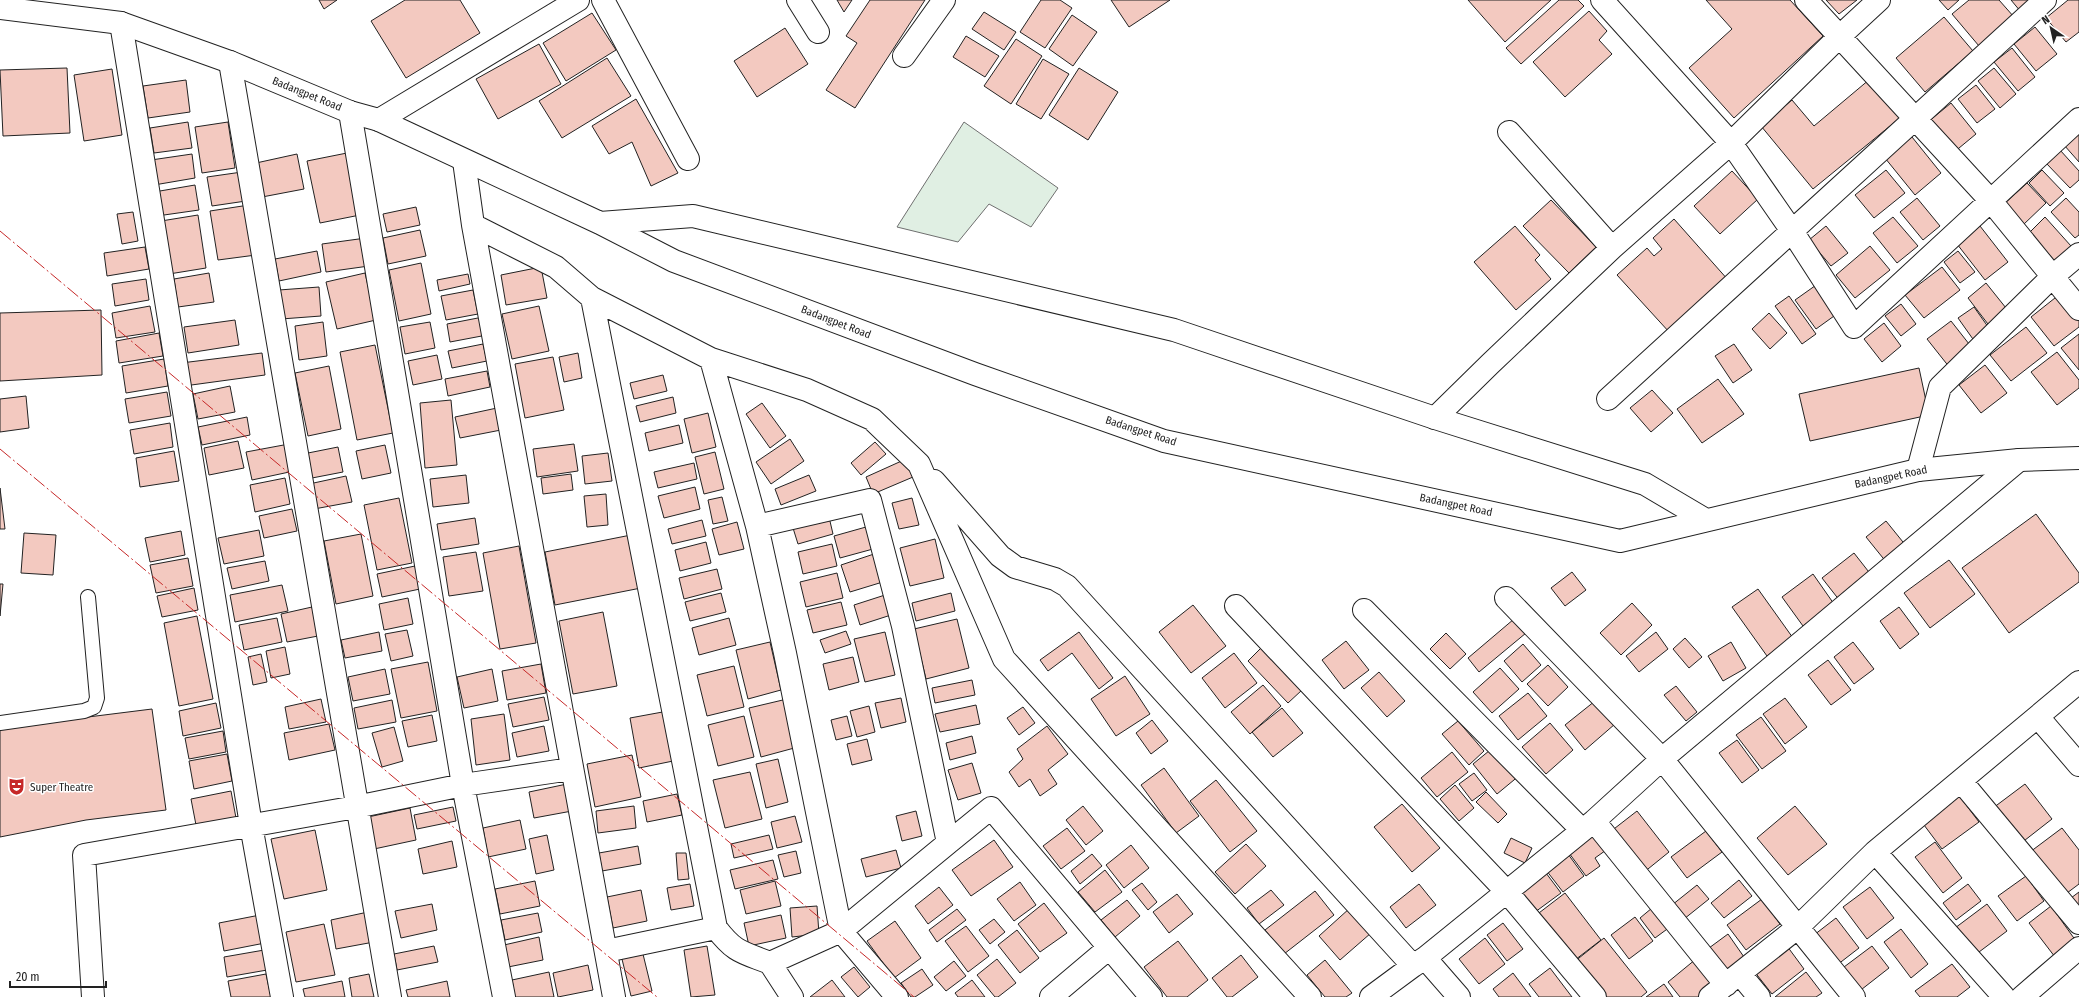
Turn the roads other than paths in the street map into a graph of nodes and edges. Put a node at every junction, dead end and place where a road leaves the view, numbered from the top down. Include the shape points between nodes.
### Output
1 (578, 0) edge
2 (603, 0) edge
3 (798, 0) edge
4 (944, 0) edge
5 (1602, 0) edge
6 (1806, 0) edge
7 (1879, 0) edge
8 (2045, 0) edge
9 (0, 8) edge
10 (121, 23) junction
11 (818, 32) dead end
12 (1840, 36) junction
13 (904, 56) dead end
14 (230, 62) junction
15 (350, 112) junction
16 (2079, 119) edge
17 (379, 120) junction
18 (1916, 120) junction
19 (1509, 132) dead end
20 (1731, 143) junction
21 (688, 158) dead end
22 (464, 161) junction
23 (1991, 201) junction
24 (600, 223) junction
25 (473, 225) junction
26 (1792, 231) junction
27 (1612, 248) junction
28 (2079, 254) edge
29 (2053, 276) junction
30 (592, 298) junction
31 (2079, 309) edge
32 (711, 358) junction
33 (1608, 399) dead end
34 (1435, 418) junction
35 (2079, 458) edge
36 (2018, 460) junction
37 (919, 464) junction
38 (1918, 470) junction
39 (1706, 520) junction
40 (757, 526) junction
41 (88, 597) dead end
42 (1506, 598) dead end
43 (1236, 606) dead end
44 (1364, 610) dead end
45 (2079, 682) edge
46 (2038, 717) junction
47 (0, 723) edge
48 (1662, 759) junction
49 (2079, 765) edge
50 (571, 769) junction
51 (1961, 781) junction
52 (463, 785) junction
53 (356, 807) junction
54 (251, 825) junction
55 (1588, 826) junction
56 (948, 843) junction
57 (1875, 852) junction
58 (1507, 892) junction
59 (2079, 923) edge
60 (716, 928) junction
61 (1797, 928) junction
62 (841, 931) junction
63 (1109, 948) junction
64 (2079, 948) edge
65 (606, 951) junction
66 (1419, 962) junction
67 (770, 963) junction
68 (1725, 985) edge
69 (94, 997) edge
70 (282, 997) edge
71 (390, 997) edge
72 (504, 997) edge
73 (614, 997) edge
74 (792, 997) edge
75 (897, 997) edge
76 (1051, 997) edge
77 (1151, 997) edge
78 (1310, 997) edge
79 (1371, 997) edge
80 (1459, 997) edge
81 (1595, 997) edge
82 (1759, 997) edge
83 (1854, 997) edge
84 (2004, 997) edge
85 (2022, 997) edge

1 - 17 street
2 - 21 street
3 - 11 street
4 - 13 street
5 - 20 street
6 - 12 street
7 - 12 street
8 - 18 street
9 - 10 street, Badangpet Road
10 - 14 street, Badangpet Road
10 - 54 street
12 - 18 street
12 - 20 street
14 - 15 street, Badangpet Road
14 - 53 street
15 - 17 street, Badangpet Road
15 - 52 street
16 - 23 street
17 - 22 street, Badangpet Road
18 - 23 street
18 - 26 street
19 - 27 street
20 - 26 street
20 - 27 street
22 - 24 street, Badangpet Road
22 - 25 street
23 - 26 street via 1854,327
23 - 29 street
24 - 34 street, Badangpet Road via 693,216 709,219 1174,330
24 - 39 street, Badangpet Road via 674,261 975,374 1164,441 1620,541
25 - 30 street via 556,267
25 - 50 street
26 - 33 street
27 - 34 street
28 - 29 street
29 - 31 street
29 - 38 street via 1940,387
30 - 32 street
30 - 60 street
32 - 37 street via 807,390 872,419
32 - 40 street
34 - 39 street, Badangpet Road via 1645,484
35 - 36 street, Badangpet Road
36 - 38 street, Badangpet Road
36 - 48 street
37 - 66 street via 1000,556 1015,567 1055,579 1066,586
37 - 78 street via 1004,659
38 - 39 street, Badangpet Road
40 - 56 street via 870,500 903,626
40 - 62 street
41 - 47 lane via 96,703 84,711
42 - 48 street
43 - 58 street
44 - 55 street
45 - 46 street
46 - 49 street
46 - 51 street
48 - 55 street
48 - 61 street
50 - 52 street
50 - 65 street
51 - 57 street
51 - 59 street
52 - 53 street
52 - 72 street
53 - 54 street
53 - 71 street
54 - 69 street via 84,855
54 - 70 street
55 - 58 street
55 - 68 street
56 - 62 street
56 - 63 street via 991,808
57 - 61 street
57 - 84 street
58 - 66 street
58 - 81 street
60 - 65 street
60 - 67 street via 741,954
61 - 68 street
61 - 83 street
62 - 67 street
62 - 75 street
63 - 76 street
63 - 77 street
64 - 85 street
65 - 73 street
66 - 79 street
66 - 80 street
67 - 74 street
68 - 82 street

